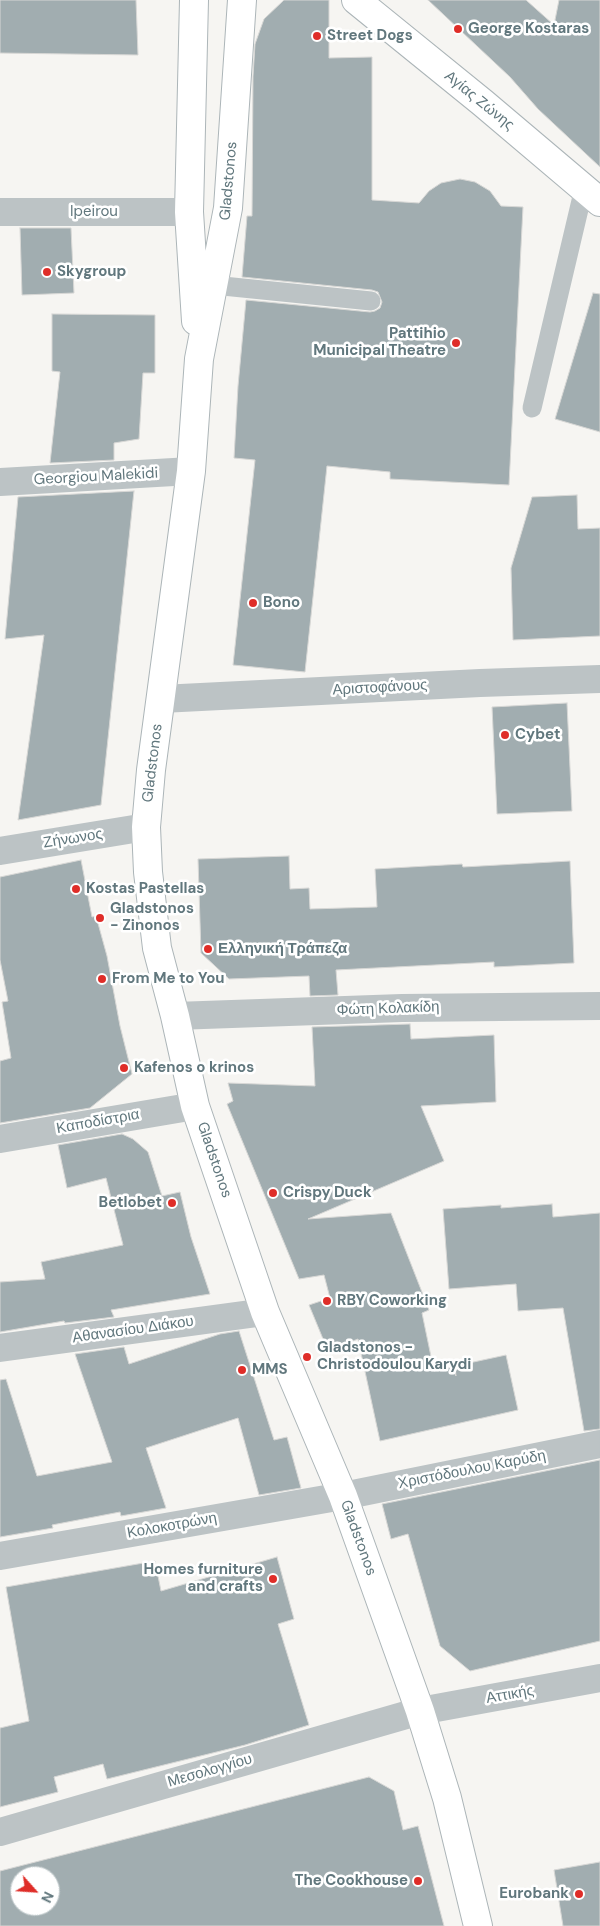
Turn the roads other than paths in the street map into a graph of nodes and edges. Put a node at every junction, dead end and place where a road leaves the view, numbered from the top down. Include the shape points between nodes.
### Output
1 (173, 0) edge
2 (253, 0) edge
3 (356, 0) edge
4 (241, 12) edge
5 (193, 13) edge
6 (592, 196) edge
7 (0, 212) edge
8 (189, 212) junction
9 (213, 285) junction
10 (372, 301) dead end
11 (199, 359) junction
12 (532, 408) dead end
13 (192, 471) junction
14 (0, 482) edge
15 (600, 679) edge
16 (161, 699) junction
17 (146, 827) junction
18 (0, 851) edge
19 (600, 1006) edge
20 (176, 1016) junction
21 (195, 1106) junction
22 (0, 1139) edge
23 (265, 1312) junction
24 (0, 1348) edge
25 (600, 1444) edge
26 (343, 1496) junction
27 (0, 1556) edge
28 (600, 1678) edge
29 (420, 1711) junction
30 (0, 1832) edge
31 (478, 1926) edge

1 - 5 main road
2 - 4 main road
3 - 6 main road, Αγίας Ζώνης
4 - 9 main road, Gladstonos via 228,208
5 - 8 main road, Gladstonos
6 - 12 lane
7 - 8 street, Ipeirou
8 - 11 main road, Gladstonos
9 - 10 lane
9 - 11 main road, Gladstonos
11 - 13 main road, Gladstonos
13 - 14 street, Georgiou Malekidi
13 - 16 main road, Gladstonos
15 - 16 street, Αριστοφάνους
16 - 17 main road, Gladstonos
17 - 18 street, Ζήνωνος
17 - 20 main road, Gladstonos via 157,948
19 - 20 street, Φώτη Κολακίδη via 402,1008
20 - 21 main road, Gladstonos
21 - 22 street, Καποδίστρια
21 - 23 main road, Gladstonos
23 - 24 street, Αθανασίου Διάκου
23 - 26 main road, Gladstonos
25 - 26 street, Χριστόδουλου Καρύδη
26 - 27 street, Κολοκοτρώνη
26 - 29 main road, Gladstonos
28 - 29 street, Αττικής
29 - 30 street, Μεσολογγίου
29 - 31 main road, Gladstonos via 447,1798

